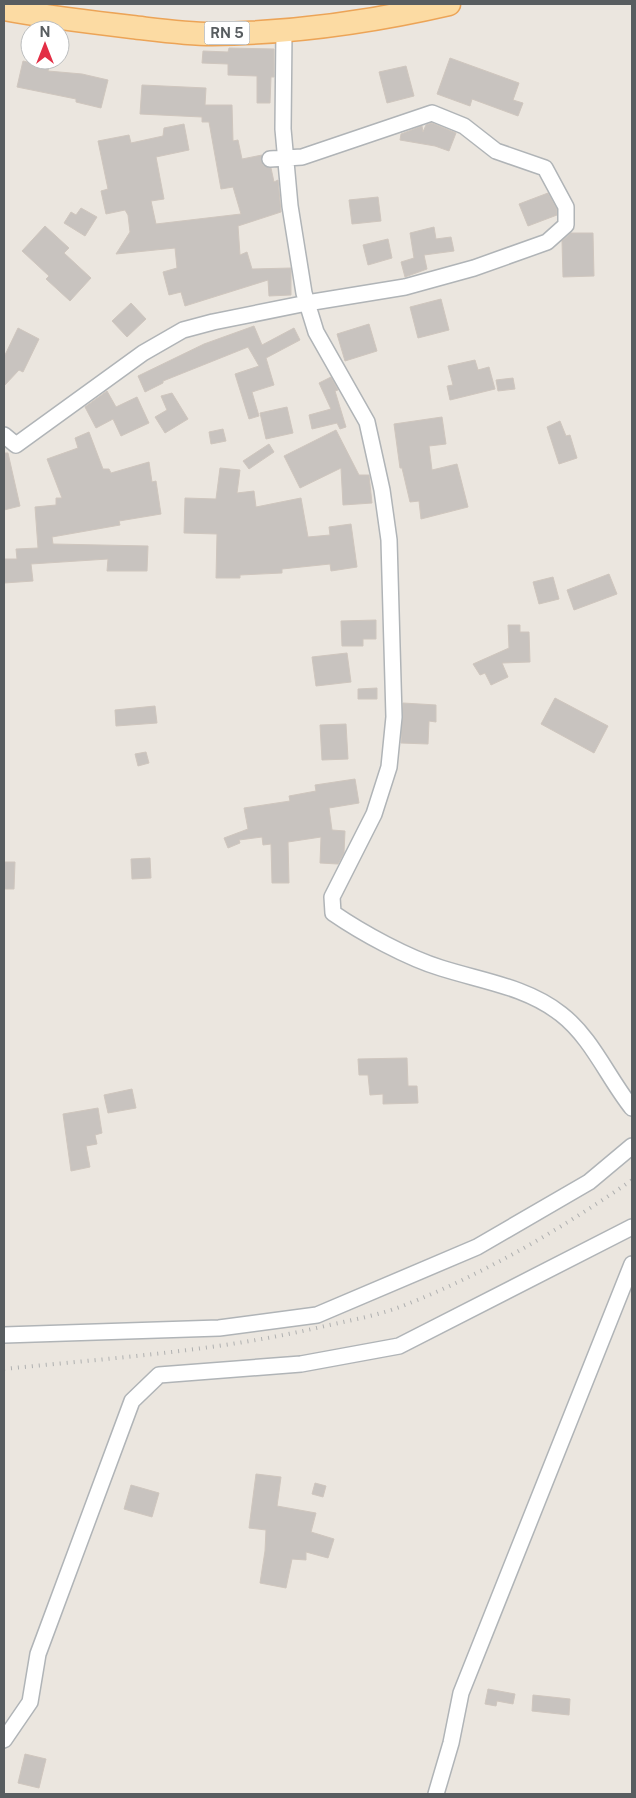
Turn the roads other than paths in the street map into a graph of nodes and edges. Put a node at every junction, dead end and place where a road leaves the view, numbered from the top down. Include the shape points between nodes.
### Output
1 (449, 4) edge
2 (4, 9) edge
3 (284, 31) junction
4 (285, 156) junction
5 (270, 160) dead end
6 (307, 302) junction
7 (4, 435) edge
8 (632, 1108) edge
9 (632, 1146) edge
10 (632, 1227) edge
11 (632, 1264) edge
12 (4, 1335) edge
13 (4, 1740) edge
14 (436, 1794) edge

1 - 3 main road, RN 5 via 386,19
2 - 3 main road, RN 5 via 83,22 210,34
3 - 4 street
4 - 5 street
4 - 6 street
4 - 6 street via 302,156 432,112 464,126 496,151 545,168 566,207 566,225 547,242 474,268 405,287
6 - 7 street via 183,330 143,353 16,445
6 - 8 street via 316,332 367,422 382,490 388,540 394,717 388,767 374,814 332,898 333,913 355,928 440,968 507,987 561,1014 583,1036
9 - 12 street via 589,1182 477,1247 317,1315 219,1328
10 - 13 street via 399,1346 301,1364 159,1374 132,1401 38,1654 30,1702
11 - 14 street via 461,1693

